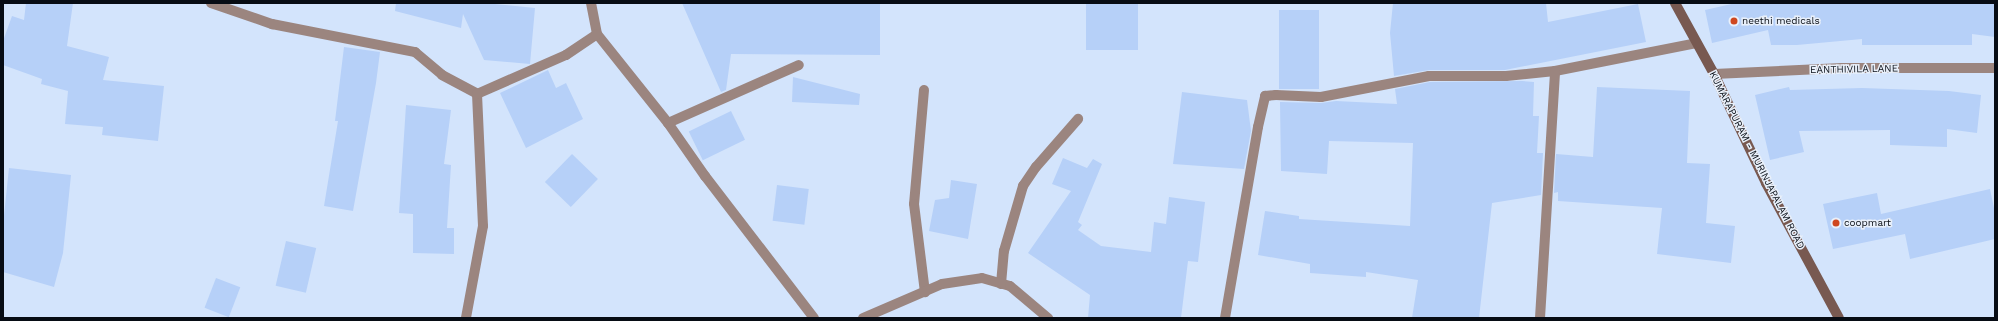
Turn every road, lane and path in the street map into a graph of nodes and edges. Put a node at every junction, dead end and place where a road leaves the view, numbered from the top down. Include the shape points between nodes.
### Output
1 (212, 3) edge
2 (591, 3) edge
3 (1675, 3) edge
4 (596, 34) junction
5 (1696, 43) junction
6 (799, 65) dead end
7 (1995, 68) edge
8 (1555, 71) junction
9 (1714, 74) junction
10 (924, 90) dead end
11 (477, 94) junction
12 (1078, 119) dead end
13 (668, 123) junction
14 (1001, 284) junction
15 (925, 292) junction
16 (466, 318) edge
17 (814, 318) edge
18 (863, 318) edge
19 (1048, 318) edge
20 (1224, 318) edge
21 (1540, 318) edge
22 (1839, 318) edge

1 - 11 street via 272,24 414,52 442,75
2 - 4 street
3 - 5 main road, KUMARAPURAM - MURINJAPALAM ROAD
4 - 11 street via 566,55
4 - 13 street
5 - 8 street
5 - 9 main road, KUMARAPURAM - MURINJAPALAM ROAD
6 - 13 street
7 - 9 street, EANTHIVILA LANE via 1842,68
8 - 20 street via 1506,76 1429,76 1321,97 1266,96 1258,127
8 - 21 street
9 - 22 main road, KUMARAPURAM - MURINJAPALAM ROAD via 1766,183
10 - 15 street via 914,204
11 - 16 street via 483,226
12 - 14 street via 1036,167 1023,186 1004,251
13 - 17 street via 705,176
14 - 15 street via 982,278 942,284
14 - 19 street via 1010,286
15 - 18 street

